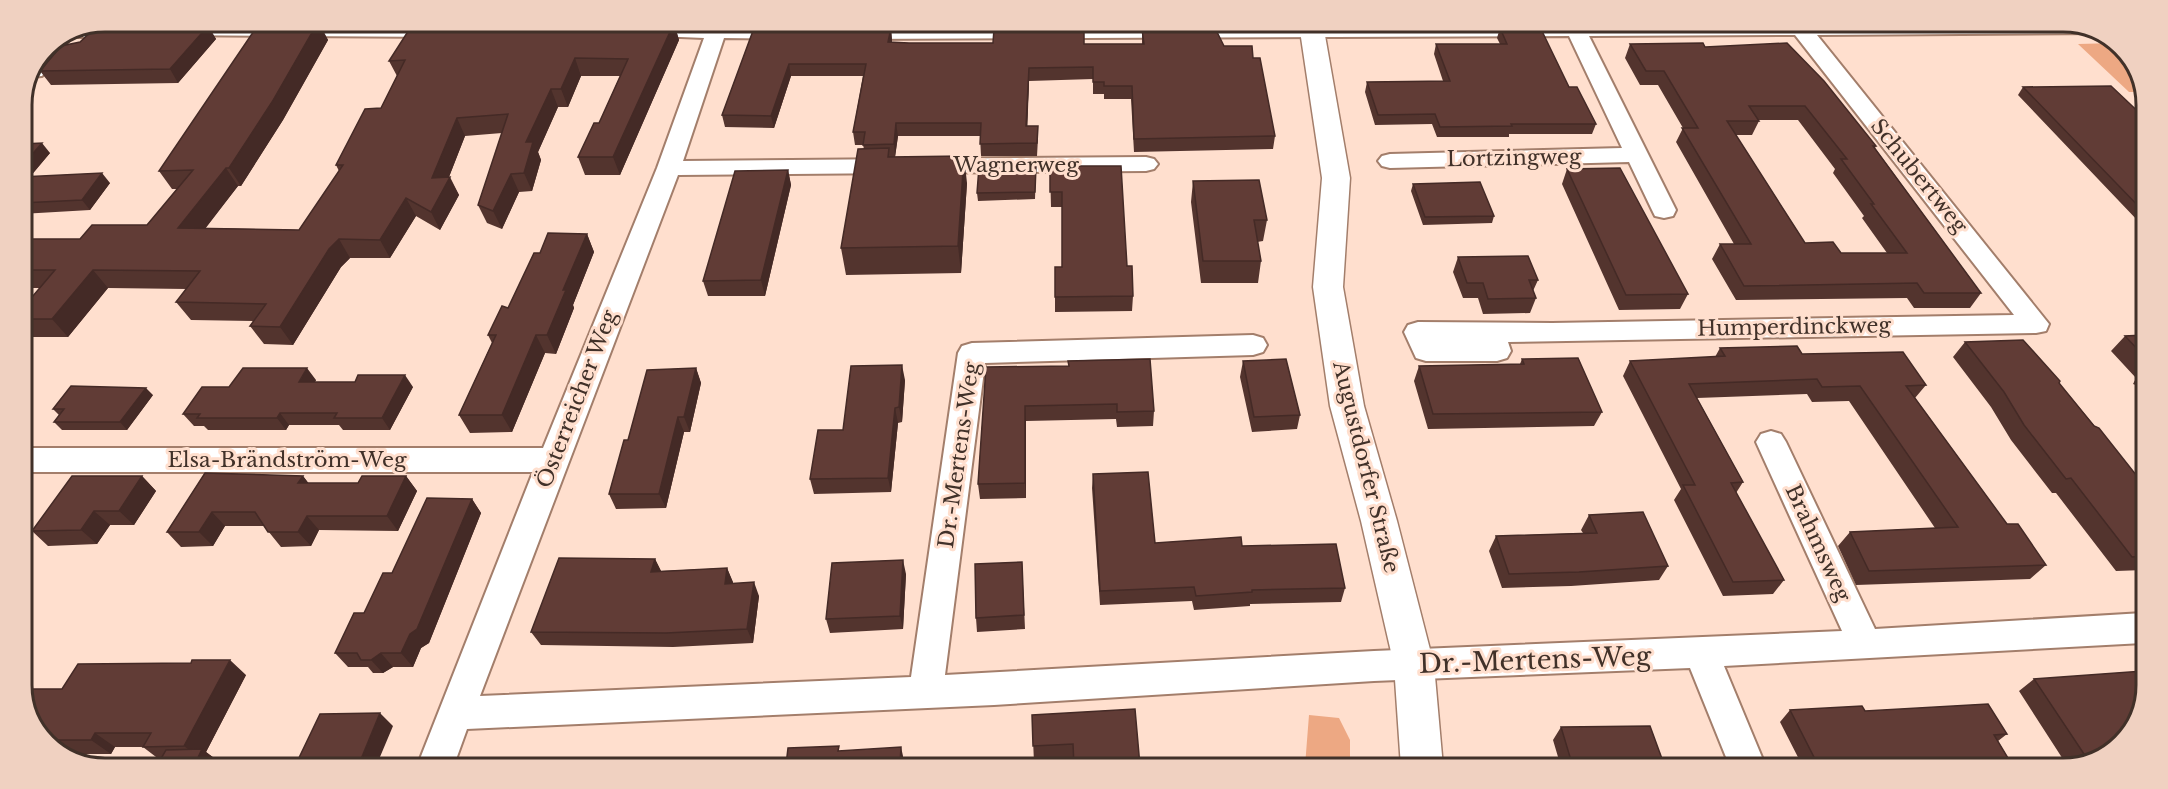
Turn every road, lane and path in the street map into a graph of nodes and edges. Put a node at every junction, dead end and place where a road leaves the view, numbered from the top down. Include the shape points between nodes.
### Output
1 (709, 32) edge
2 (784, 32) edge
3 (890, 32) edge
4 (1313, 32) edge
5 (1577, 32) edge
6 (1803, 32) edge
7 (809, 33) edge
8 (833, 33) edge
9 (1638, 155) junction
10 (1390, 160) dead end
11 (1146, 164) dead end
12 (669, 168) junction
13 (1664, 210) dead end
14 (2036, 324) joint
15 (1494, 342) dead end
16 (1253, 345) dead end
17 (1771, 442) dead end
18 (32, 460) edge
19 (553, 460) junction
20 (2136, 628) edge
21 (1865, 645) junction
22 (1701, 653) junction
23 (1414, 665) junction
24 (926, 691) junction
25 (457, 713) junction
26 (438, 758) edge
27 (1421, 758) edge
28 (1744, 758) edge

1 - 12 street, Österreicher Weg
2 - 7 street
3 - 8 street
4 - 23 street, Augustdorfer Straße via 1336,178 1328,287 1347,406
5 - 9 street
6 - 14 street, Schubertweg
9 - 10 street, Lortzingweg
9 - 13 street
11 - 12 street, Wagnerweg
12 - 19 street, Österreicher Weg
14 - 15 street, Humperdinckweg via 1552,333 1560,348
16 - 24 street, Dr.-Mertens-Weg via 972,353
17 - 21 street, Brahmsweg
18 - 19 street, Elsa-Brändström-Weg
19 - 25 street, Österreicher Weg
20 - 21 street, Dr.-Mertens-Weg
21 - 22 street, Dr.-Mertens-Weg
22 - 23 street, Dr.-Mertens-Weg
22 - 28 street
23 - 24 street, Dr.-Mertens-Weg
23 - 27 street, Augustdorfer Straße
24 - 25 street, Dr.-Mertens-Weg
25 - 26 street, Österreicher Weg

